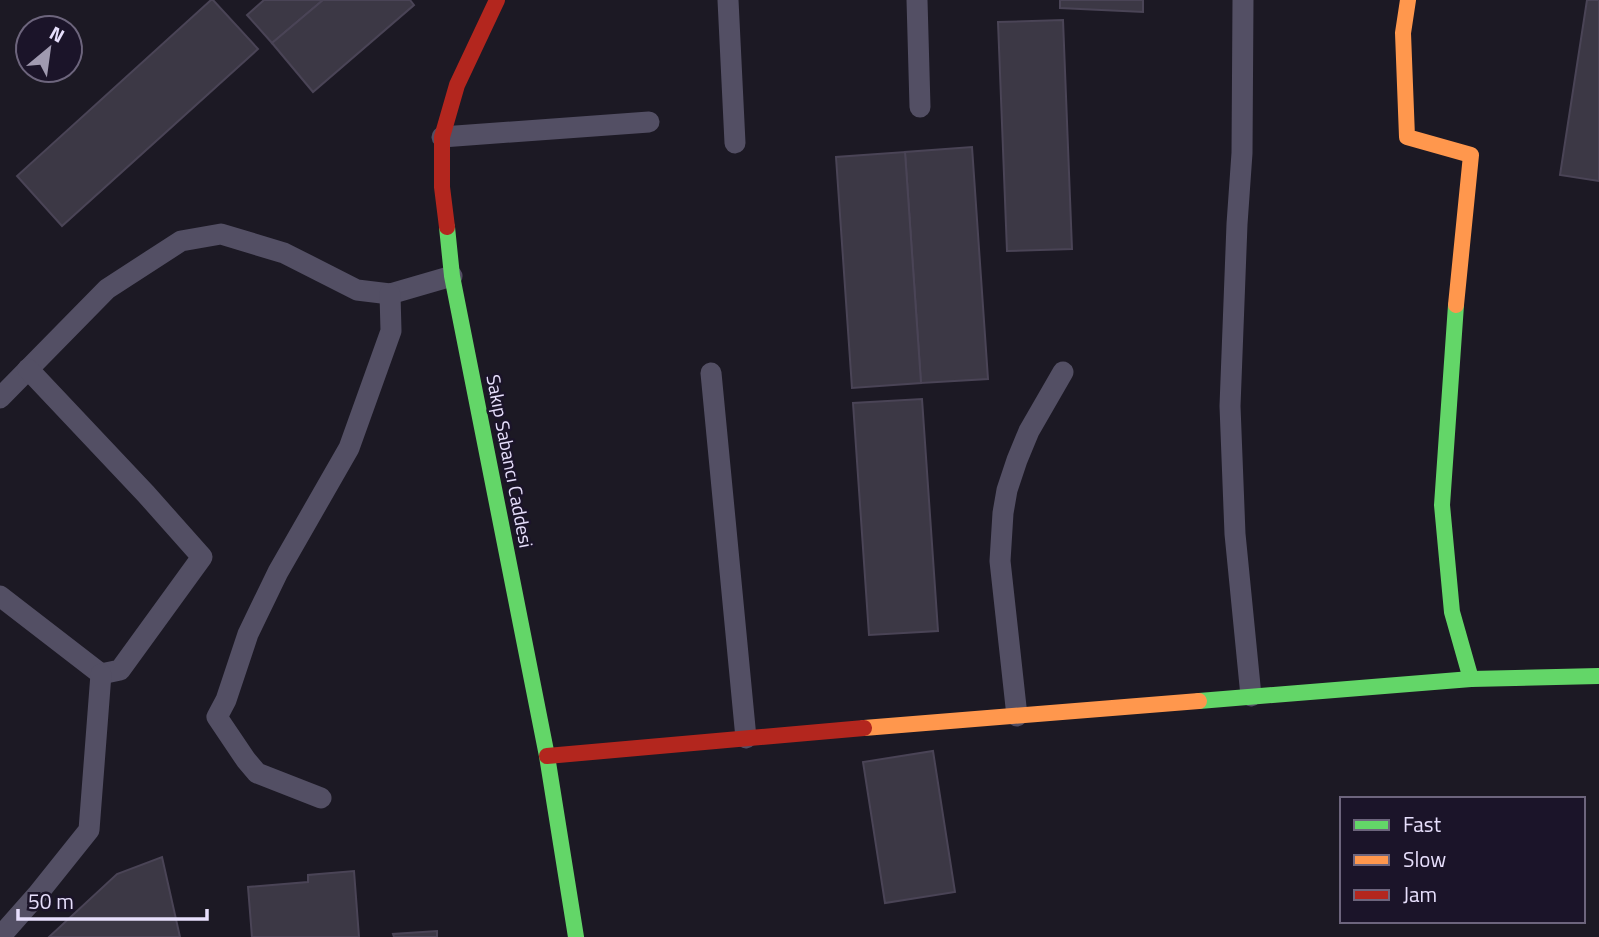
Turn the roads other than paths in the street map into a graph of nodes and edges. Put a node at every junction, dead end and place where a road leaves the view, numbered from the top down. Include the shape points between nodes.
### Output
1 (497, 0) edge
2 (728, 0) edge
3 (917, 0) edge
4 (1243, 0) edge
5 (1408, 0) edge
6 (920, 107) dead end
7 (649, 122) dead end
8 (443, 137) junction
9 (736, 143) dead end
10 (452, 276) junction
11 (390, 294) junction
12 (28, 369) junction
13 (1063, 372) dead end
14 (711, 373) dead end
15 (0, 398) edge
16 (0, 596) edge
17 (101, 674) junction
18 (1599, 676) edge
19 (1471, 679) junction
20 (1251, 696) junction
21 (1017, 716) junction
22 (746, 738) junction
23 (547, 757) junction
24 (321, 798) dead end
25 (0, 937) edge
26 (576, 937) edge

1 - 8 street, Sakıp Sabancı Caddesi via 457,85
2 - 9 street
3 - 6 street
4 - 20 street via 1242,153 1230,406 1235,534
5 - 19 street via 1403,33 1407,136 1471,155 1442,505 1451,612
7 - 8 street
8 - 10 street, Sakıp Sabancı Caddesi via 442,187
10 - 11 street
10 - 23 street, Sakıp Sabancı Caddesi
11 - 12 street via 357,290 284,253 220,234 181,242 107,289
11 - 24 street via 390,331 349,448 272,584 217,717 257,773
12 - 15 street
12 - 17 street via 202,557 120,670
13 - 21 street via 1029,431 1003,513 1000,562
14 - 22 street
16 - 17 street
17 - 25 street via 89,830
18 - 19 street
19 - 20 street
20 - 21 street
21 - 22 street
22 - 23 street
23 - 26 street, Sakıp Sabancı Caddesi

